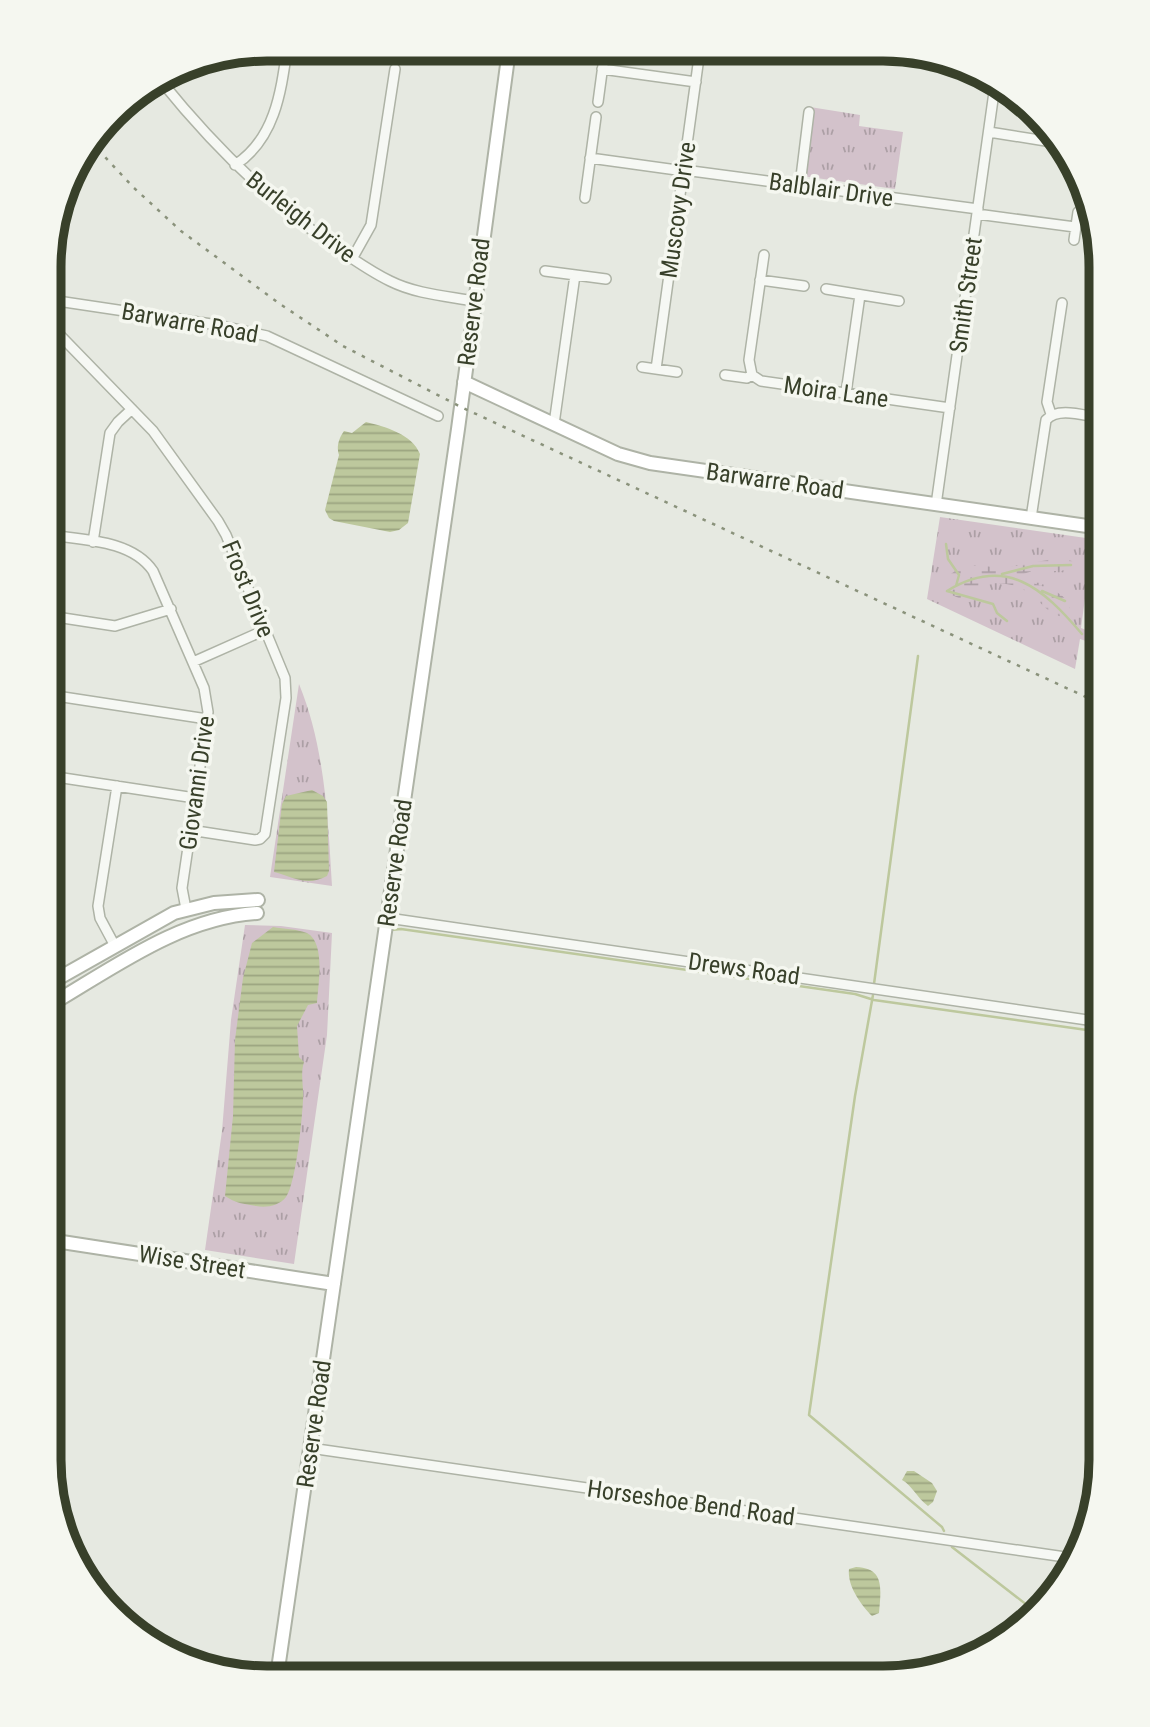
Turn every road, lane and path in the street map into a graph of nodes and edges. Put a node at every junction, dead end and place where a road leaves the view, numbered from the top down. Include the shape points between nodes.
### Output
1 (286, 61) edge
2 (507, 61) edge
3 (603, 61) edge
4 (699, 61) edge
5 (395, 69) dead end
6 (602, 69) junction
7 (696, 82) junction
8 (167, 87) edge
9 (994, 94) edge
10 (598, 102) dead end
11 (809, 112) dead end
12 (596, 117) dead end
13 (989, 132) junction
14 (1045, 141) edge
15 (590, 158) junction
16 (235, 165) junction
17 (684, 170) junction
18 (800, 186) junction
19 (585, 198) dead end
20 (978, 212) junction
21 (1078, 212) dead end
22 (1076, 227) junction
23 (1074, 240) dead end
24 (764, 255) dead end
25 (352, 259) junction
26 (545, 271) dead end
27 (575, 275) junction
28 (606, 279) dead end
29 (760, 280) junction
30 (804, 286) dead end
31 (826, 289) dead end
32 (860, 295) junction
33 (61, 301) edge
34 (474, 301) junction
35 (899, 301) dead end
36 (1062, 303) dead end
37 (61, 339) edge
38 (642, 367) dead end
39 (656, 369) junction
40 (677, 372) dead end
41 (725, 375) dead end
42 (752, 375) junction
43 (464, 382) junction
44 (846, 393) junction
45 (950, 408) junction
46 (132, 409) junction
47 (1051, 414) junction
48 (438, 416) dead end
49 (1089, 416) edge
50 (554, 424) junction
51 (936, 505) junction
52 (1031, 518) junction
53 (1089, 526) edge
54 (61, 537) edge
55 (93, 542) junction
56 (171, 609) junction
57 (61, 618) edge
58 (265, 630) junction
59 (193, 662) junction
60 (61, 697) edge
61 (207, 719) junction
62 (61, 778) edge
63 (117, 786) junction
64 (195, 798) junction
65 (190, 830) junction
66 (186, 909) junction
67 (388, 918) junction
68 (192, 926) junction
69 (115, 946) junction
70 (124, 962) junction
71 (61, 977) edge
72 (61, 999) edge
73 (1088, 1020) edge
74 (61, 1242) edge
75 (334, 1284) junction
76 (310, 1448) junction
77 (1064, 1557) edge
78 (278, 1666) edge

1 - 16 street via 276,112 254,149
2 - 34 street, Reserve Road
3 - 6 street
4 - 7 street, Muscovy Drive
5 - 25 street via 371,225
6 - 7 street
6 - 10 street
7 - 17 street, Muscovy Drive
8 - 16 street, Burleigh Drive
9 - 13 street, Smith Street
11 - 18 street
12 - 15 street
13 - 14 street
13 - 20 street, Smith Street
15 - 17 street, Balblair Drive
15 - 19 street
16 - 25 street, Burleigh Drive via 269,197
17 - 18 street, Balblair Drive
17 - 39 street, Muscovy Drive
18 - 20 street, Balblair Drive
20 - 22 street, Balblair Drive
20 - 45 street, Smith Street
21 - 22 street
22 - 23 street
24 - 29 street
25 - 34 street, Burleigh Drive via 411,289
26 - 27 street
27 - 28 street
27 - 50 street
29 - 30 street
29 - 42 street via 749,359
31 - 32 street
32 - 35 street
32 - 44 street
33 - 48 street, Barwarre Road via 267,336
34 - 43 street, Reserve Road
36 - 47 street via 1047,402
37 - 46 street, Frost Drive
38 - 39 street
39 - 40 street
41 - 42 street, Moira Lane
42 - 44 street, Moira Lane via 761,381
43 - 50 street, Barwarre Road
43 - 67 street, Reserve Road
44 - 45 street, Moira Lane
45 - 51 street, Smith Street
46 - 55 street via 110,433
46 - 58 street, Frost Drive via 223,528
47 - 49 street
47 - 52 street via 1043,429
50 - 51 street, Barwarre Road via 618,454 650,463
51 - 52 street, Barwarre Road
52 - 53 street, Barwarre Road
54 - 55 street, Giovanni Drive
55 - 56 street, Giovanni Drive via 126,549 145,559
56 - 57 street via 116,626
56 - 59 street, Giovanni Drive
58 - 59 street
58 - 65 street, Frost Drive via 287,690 265,835 255,839
59 - 61 street, Giovanni Drive via 207,699
60 - 61 street
61 - 64 street, Giovanni Drive
62 - 63 street
63 - 64 street
63 - 69 street via 98,906
64 - 65 street, Giovanni Drive
65 - 66 street, Giovanni Drive via 182,888
66 - 68 street
66 - 68 street via 214,903 257,906
66 - 69 street
67 - 73 street, Drews Road
67 - 75 street, Reserve Road
68 - 70 street
69 - 70 street
69 - 71 street
70 - 72 street
74 - 75 street, Wise Street
75 - 76 street, Reserve Road
76 - 77 street, Horseshoe Bend Road
76 - 78 street, Reserve Road

